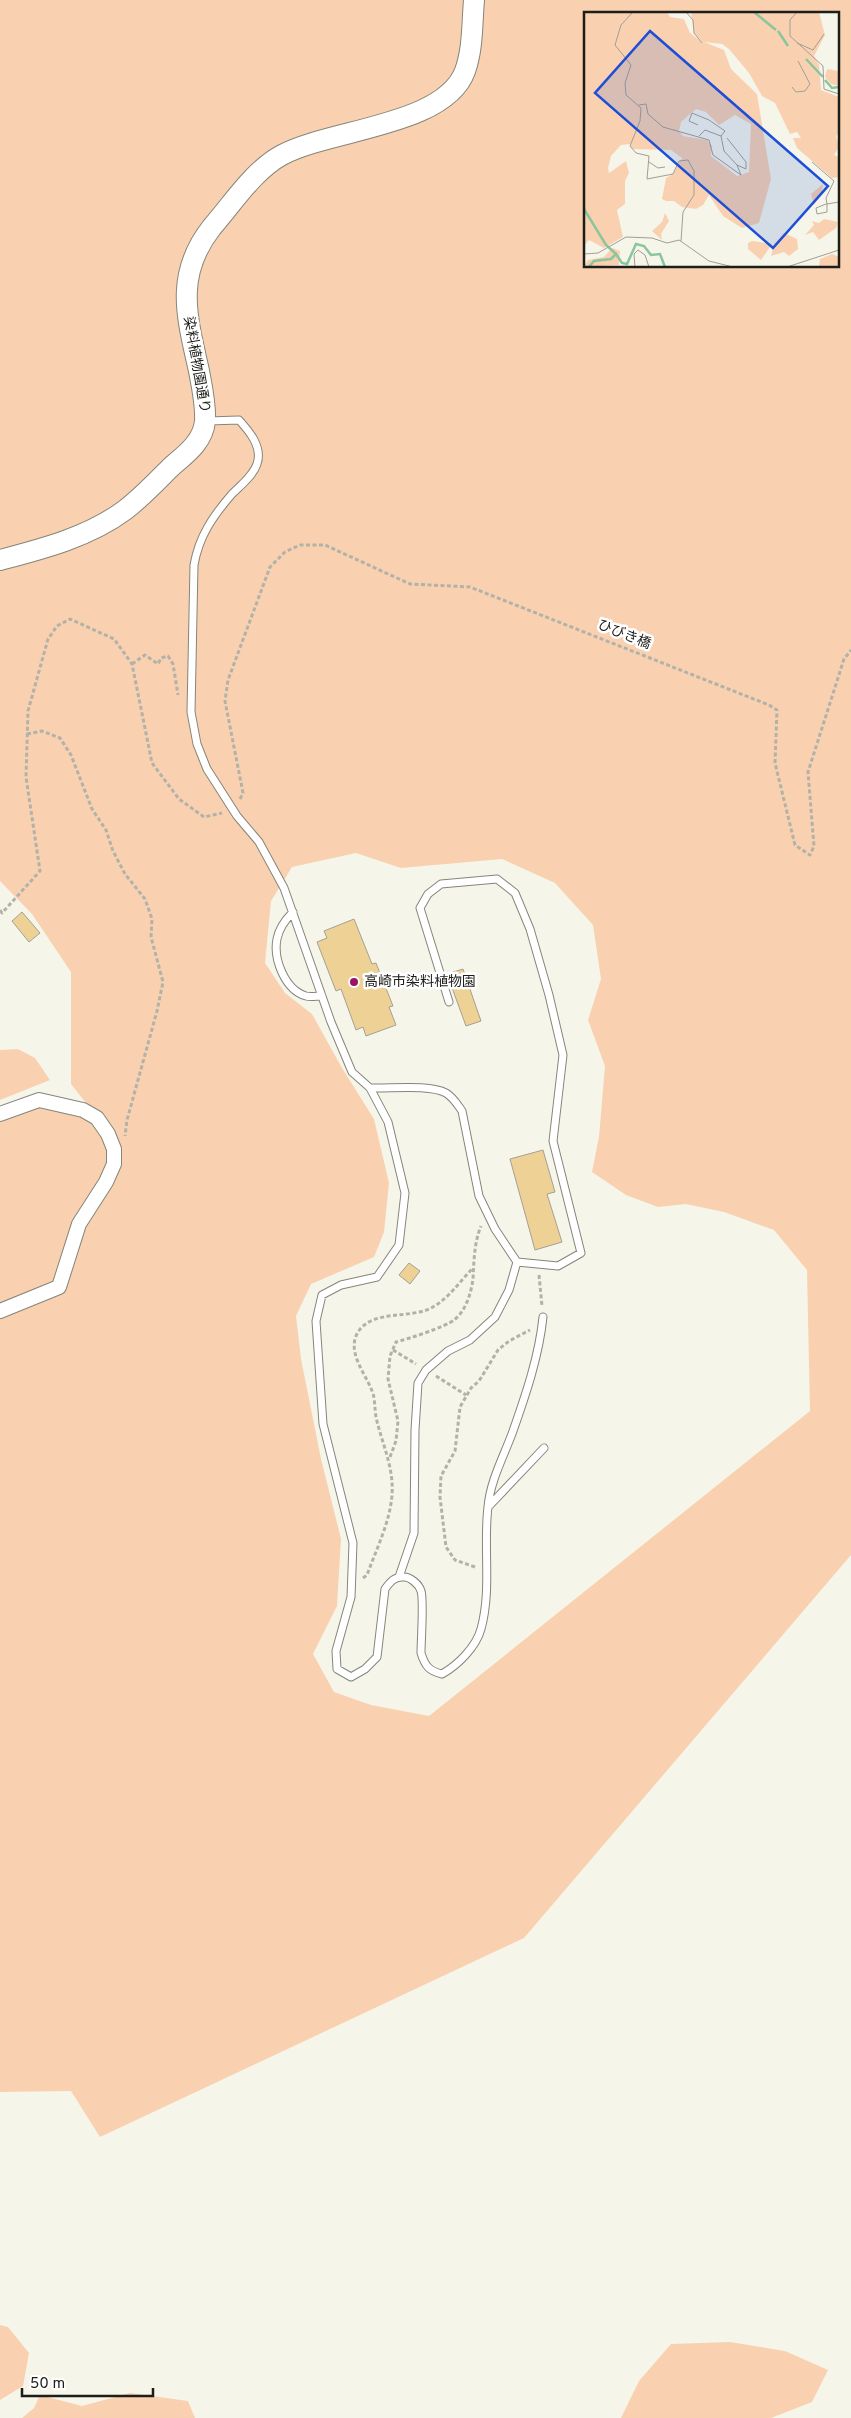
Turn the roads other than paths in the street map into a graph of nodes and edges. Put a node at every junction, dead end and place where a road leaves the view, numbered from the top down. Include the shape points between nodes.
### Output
1 (474, 0) edge
2 (205, 422) junction
3 (0, 560) edge
4 (292, 912) junction
5 (322, 996) junction
6 (449, 1002) dead end
7 (370, 1088) junction
8 (0, 1114) edge
9 (517, 1262) junction
10 (0, 1311) edge
11 (543, 1317) road end
12 (544, 1448) dead end
13 (488, 1506) junction
14 (400, 1577) junction

1 - 2 street, 染料植物園通り via 464,73 444,98 400,119 302,145 280,156 256,175 198,246 186,280 186,315
2 - 3 street, 染料植物園通り via 202,434 190,450 124,510 92,530
2 - 4 lane via 239,420 250,432 257,448 257,464 210,521 198,544 194,564 191,712 197,744 207,769 258,842 284,888
4 - 5 lane
4 - 5 lane via 282,924 277,941 284,977 306,996
5 - 7 lane via 352,1072
6 - 9 lane via 420,908 428,894 441,884 497,880 515,892 530,929 563,1056 553,1141 581,1253 558,1266
7 - 9 lane via 420,1088 444,1092 454,1099 462,1111 479,1196 495,1229
7 - 14 lane via 388,1122 406,1193 399,1245 376,1278 342,1285 322,1295 316,1321 323,1424 353,1543 351,1597 336,1651 337,1669 351,1677 365,1670 377,1657 385,1589 390,1581
8 - 10 street via 39,1100 64,1104 97,1118 114,1149 114,1164 79,1224 59,1287
9 - 14 lane via 509,1290 495,1317 470,1340 448,1351 426,1370 418,1383 414,1533
11 - 13 lane via 528,1386
12 - 13 lane
13 - 14 lane via 488,1572 481,1630 454,1668 442,1674 430,1671 424,1663 421,1653 421,1590 406,1576

